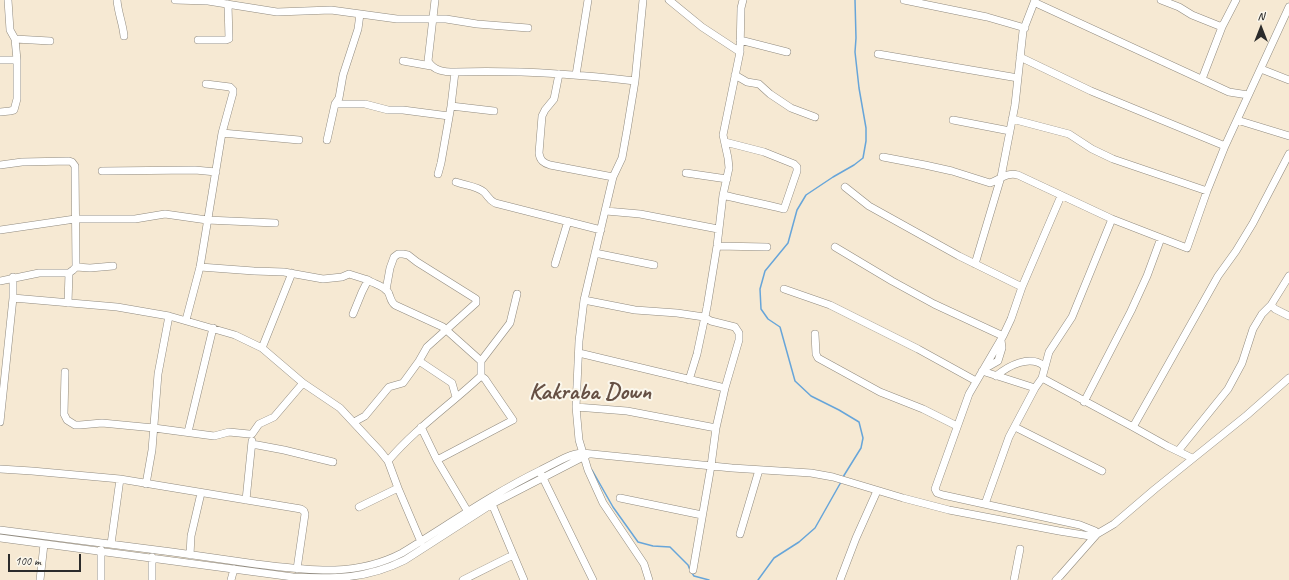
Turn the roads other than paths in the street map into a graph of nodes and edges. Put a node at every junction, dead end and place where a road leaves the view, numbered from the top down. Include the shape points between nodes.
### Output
1 (8, 0) edge
2 (117, 0) edge
3 (175, 0) edge
4 (435, 0) edge
5 (588, 0) edge
6 (643, 0) edge
7 (669, 0) edge
8 (743, 0) edge
9 (904, 0) edge
10 (1035, 0) edge
11 (1161, 0) edge
12 (1236, 0) edge
13 (1181, 3) edge
14 (228, 4) junction
15 (1289, 7) edge
16 (360, 14) junction
17 (433, 19) junction
18 (1222, 27) junction
19 (528, 28) dead end
20 (1025, 28) junction
21 (124, 36) dead end
22 (15, 39) junction
23 (198, 40) dead end
24 (740, 40) junction
25 (50, 41) dead end
26 (740, 52) junction
27 (787, 52) dead end
28 (878, 54) dead end
29 (1020, 57) junction
30 (0, 60) edge
31 (17, 60) junction
32 (403, 61) dead end
33 (431, 66) junction
34 (1260, 69) junction
35 (455, 72) junction
36 (559, 74) junction
37 (576, 75) junction
38 (735, 75) junction
39 (1018, 78) junction
40 (1202, 79) junction
41 (1289, 80) edge
42 (635, 81) junction
43 (206, 84) dead end
44 (1248, 95) junction
45 (335, 104) junction
46 (451, 106) junction
47 (494, 111) dead end
48 (0, 112) edge
49 (449, 116) junction
50 (815, 117) dead end
51 (1012, 119) junction
52 (953, 120) dead end
53 (1236, 120) junction
54 (1010, 131) junction
55 (222, 133) junction
56 (1289, 136) edge
57 (299, 140) dead end
58 (327, 140) dead end
59 (725, 142) junction
60 (1225, 146) junction
61 (1289, 154) edge
62 (883, 157) dead end
63 (0, 165) edge
64 (102, 171) dead end
65 (216, 172) junction
66 (686, 172) dead end
67 (438, 174) dead end
68 (613, 177) junction
69 (1002, 177) junction
70 (727, 179) junction
71 (456, 182) dead end
72 (845, 187) dead end
73 (1207, 191) junction
74 (723, 195) junction
75 (1061, 196) junction
76 (606, 211) junction
77 (75, 219) junction
78 (1112, 219) junction
79 (208, 220) junction
80 (568, 221) junction
81 (276, 223) dead end
82 (718, 229) junction
83 (0, 230) edge
84 (601, 230) junction
85 (1161, 238) junction
86 (716, 246) junction
87 (766, 247) dead end
88 (835, 247) dead end
89 (595, 254) junction
90 (555, 264) dead end
91 (975, 264) junction
92 (113, 266) dead end
93 (654, 266) dead end
94 (76, 267) junction
95 (200, 267) junction
96 (70, 273) junction
97 (292, 273) junction
98 (1289, 276) edge
99 (13, 277) junction
100 (368, 280) junction
101 (0, 281) edge
102 (1022, 287) junction
103 (784, 289) dead end
104 (386, 290) junction
105 (517, 294) dead end
106 (13, 298) junction
107 (584, 300) junction
108 (68, 303) junction
109 (1271, 305) junction
110 (353, 314) dead end
111 (169, 316) junction
112 (1289, 316) edge
113 (704, 317) junction
114 (186, 320) junction
115 (213, 328) junction
116 (446, 329) junction
117 (815, 334) dead end
118 (1002, 338) junction
119 (262, 348) junction
120 (579, 354) junction
121 (419, 361) junction
122 (481, 361) junction
123 (1044, 366) junction
124 (983, 370) junction
125 (3, 372) edge
126 (65, 372) dead end
127 (481, 376) junction
128 (996, 376) junction
129 (1042, 378) junction
130 (1289, 378) edge
131 (689, 380) junction
132 (976, 381) junction
133 (302, 383) junction
134 (725, 388) junction
135 (1034, 388) junction
136 (456, 397) junction
137 (1084, 402) junction
138 (576, 407) junction
139 (0, 422) edge
140 (354, 422) junction
141 (957, 426) junction
142 (421, 427) junction
143 (1015, 427) junction
144 (1133, 427) junction
145 (154, 428) junction
146 (716, 428) junction
147 (188, 432) junction
148 (252, 434) junction
149 (252, 444) junction
150 (1178, 451) junction
151 (585, 455) junction
152 (1192, 458) junction
153 (437, 460) junction
154 (388, 461) junction
155 (333, 462) dead end
156 (711, 466) junction
157 (0, 469) edge
158 (759, 470) junction
159 (1102, 471) dead end
160 (541, 474) junction
161 (120, 480) junction
162 (146, 484) junction
163 (398, 488) junction
164 (877, 491) junction
165 (201, 493) junction
166 (620, 498) dead end
167 (246, 500) junction
168 (492, 504) junction
169 (984, 504) junction
170 (360, 507) dead end
171 (468, 512) junction
172 (702, 515) junction
173 (0, 530) edge
174 (740, 534) dead end
175 (1097, 534) junction
176 (0, 538) edge
177 (421, 542) junction
178 (44, 544) junction
179 (111, 544) junction
180 (1020, 549) dead end
181 (101, 550) junction
182 (190, 555) junction
183 (512, 555) junction
184 (152, 557) junction
185 (234, 569) junction
186 (297, 569) junction
187 (693, 570) dead end
188 (319, 576) edge
189 (40, 580) edge
190 (101, 580) edge
191 (152, 580) edge
192 (231, 580) edge
193 (463, 580) edge
194 (524, 580) edge
195 (593, 580) edge
196 (649, 580) edge
197 (840, 580) edge
198 (1014, 580) edge
199 (1056, 580) edge

1 - 22 street via 10,30
2 - 21 street
3 - 14 street
4 - 17 street
5 - 37 street
6 - 42 street
7 - 26 street via 702,27
8 - 24 street
9 - 20 street via 987,17
10 - 20 street
10 - 40 street
11 - 13 street
12 - 18 street
13 - 18 street via 1192,15
14 - 16 street via 277,12 331,10
14 - 23 street via 229,39
15 - 34 street
16 - 17 street via 397,19
16 - 45 street via 358,29 342,76 339,98
17 - 19 street
17 - 33 street via 428,50 428,61
18 - 40 street
20 - 29 street
22 - 25 street
22 - 31 street
24 - 26 street
24 - 27 street
26 - 38 street
28 - 39 street
29 - 39 street
29 - 60 street via 1091,91
30 - 31 street
31 - 48 street via 15,107 14,110
32 - 33 street
33 - 35 street via 443,72
34 - 41 street
34 - 44 street
35 - 36 street
35 - 46 street
36 - 37 street
36 - 68 street via 554,99 542,116 540,159 550,165
37 - 42 street
38 - 50 street via 747,82 759,84 791,108
38 - 59 street via 723,135
39 - 51 street
40 - 44 street via 1229,92
42 - 68 street via 622,158
43 - 55 street via 230,87 233,90
44 - 53 street
45 - 49 street via 365,104 388,110
45 - 58 street
46 - 47 street
46 - 49 street
49 - 67 street
51 - 54 street
51 - 73 street via 1069,134 1113,159
52 - 54 street
53 - 56 street
53 - 60 street
54 - 69 street
55 - 57 street
55 - 65 street
59 - 70 street via 728,158
59 - 74 street via 764,152 797,167 797,171 784,209
60 - 73 street
61 - 144 street via 1253,223 1218,276
62 - 69 street via 925,164 990,183
63 - 77 street via 22,162 72,162 75,166
64 - 65 street
65 - 79 street
66 - 70 street
68 - 76 street
69 - 75 street via 1012,173
69 - 91 street
70 - 74 street
71 - 80 street via 484,192 495,203
72 - 91 street via 869,206
73 - 85 street via 1187,248
74 - 82 street
75 - 78 street
75 - 102 street
76 - 82 street via 640,214
76 - 84 street
77 - 79 street via 136,219 165,214
77 - 83 street
77 - 94 street
78 - 85 street
78 - 123 street via 1072,317 1049,352
79 - 81 street
79 - 95 street
80 - 84 street
80 - 90 street
82 - 86 street
84 - 89 street
85 - 137 street via 1131,311
86 - 87 street
86 - 113 street
88 - 118 street via 934,304
89 - 93 street
89 - 107 street
91 - 102 street
92 - 94 street
94 - 96 street
95 - 97 street
95 - 114 street
96 - 99 street via 39,273
96 - 108 street
97 - 100 street via 323,279 349,274
97 - 119 street
98 - 109 street
99 - 101 street
99 - 106 street
100 - 104 street
100 - 110 street
102 - 118 street
103 - 132 street via 830,305
104 - 116 street via 395,306
104 - 116 street via 394,257 403,254 476,299 476,303
105 - 122 street via 510,323
106 - 108 street
106 - 125 street
107 - 113 street via 635,310
107 - 120 street
108 - 111 street via 117,307
109 - 112 street
109 - 150 street via 1253,329 1242,363 1228,389
111 - 114 street
111 - 145 street via 158,374
113 - 131 street
113 - 134 street via 735,327 739,333
114 - 115 street
115 - 119 street
115 - 147 street
116 - 121 street via 428,347
116 - 122 street
117 - 141 street via 818,358 880,392
118 - 124 street
119 - 133 street
120 - 131 street
120 - 138 street
121 - 136 street via 452,383
121 - 140 street via 403,383 389,387 365,416
122 - 127 street
123 - 128 street via 1037,361 1025,362 1007,367
123 - 129 street
124 - 128 street
124 - 132 street
125 - 139 street
126 - 145 street via 64,414 71,423
127 - 136 street
127 - 153 street via 512,420
128 - 135 street
129 - 135 street
129 - 137 street
130 - 152 street
131 - 134 street
132 - 141 street
133 - 140 street via 340,408
133 - 148 street via 274,417 259,424
134 - 146 street
135 - 143 street
136 - 142 street
137 - 144 street
138 - 146 street via 627,411
138 - 151 street via 579,440
140 - 154 street
141 - 169 street via 935,489 943,495
142 - 153 street
142 - 154 street
143 - 159 street
143 - 169 street
144 - 150 street
145 - 147 street
145 - 162 street
146 - 156 street
147 - 148 street via 214,436 228,432
148 - 149 street
149 - 155 street
149 - 167 street
150 - 152 street
151 - 156 street
151 - 160 street via 568,457
151 - 196 street via 590,476 603,502 644,564
152 - 175 street via 1114,524
153 - 171 street
154 - 163 street
156 - 158 street
156 - 172 street
157 - 161 street
158 - 164 street via 811,473
158 - 174 street
160 - 168 street
160 - 171 street via 501,491
160 - 195 street
161 - 162 street
161 - 179 street
162 - 165 street
163 - 170 street
163 - 177 street
164 - 175 street via 998,520 1075,534
164 - 197 street
165 - 167 street
165 - 182 street via 191,536
166 - 172 street
167 - 186 street via 304,511
168 - 183 street
168 - 188 street via 391,567 359,576
169 - 175 street via 1080,525
171 - 177 street
172 - 187 street
173 - 179 street
175 - 199 street
176 - 178 street
177 - 188 street via 389,560
178 - 181 street
178 - 189 street
179 - 182 street
180 - 198 street
181 - 184 street
181 - 190 street
182 - 186 street
183 - 193 street
183 - 194 street
184 - 185 street
184 - 191 street
185 - 188 street via 293,577
185 - 192 street
186 - 188 street

